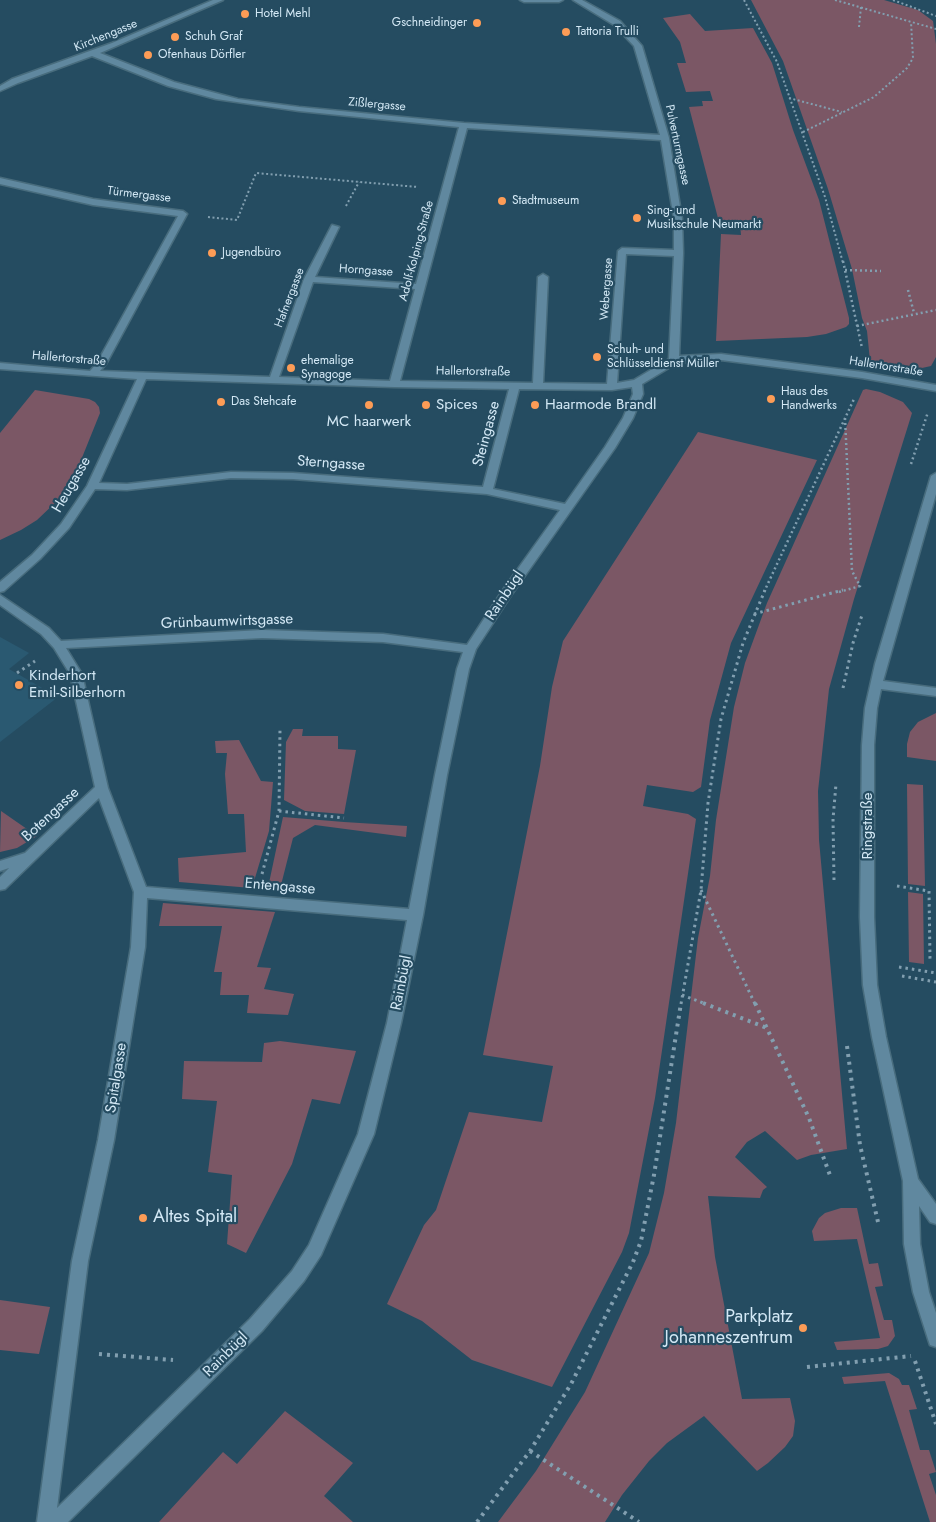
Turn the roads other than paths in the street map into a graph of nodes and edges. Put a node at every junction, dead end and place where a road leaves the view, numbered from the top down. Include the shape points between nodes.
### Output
1 (220, 0) edge
2 (524, 0) edge
3 (559, 0) edge
4 (577, 0) edge
5 (94, 54) junction
6 (0, 89) edge
7 (464, 125) junction
8 (665, 138) junction
9 (0, 181) edge
10 (335, 227) dead end
11 (680, 253) junction
12 (543, 277) dead end
13 (309, 279) junction
14 (420, 287) junction
15 (674, 360) junction
16 (0, 366) edge
17 (92, 374) junction
18 (143, 376) junction
19 (274, 379) junction
20 (637, 383) junction
21 (394, 384) junction
22 (515, 385) junction
23 (538, 386) junction
24 (612, 387) junction
25 (936, 388) edge
26 (936, 476) edge
27 (92, 486) junction
28 (487, 491) junction
29 (567, 508) junction
30 (0, 588) edge
31 (0, 598) edge
32 (58, 645) junction
33 (470, 649) junction
34 (876, 684) junction
35 (936, 692) edge
36 (102, 788) junction
37 (30, 857) junction
38 (0, 866) edge
39 (0, 885) edge
40 (141, 892) junction
41 (416, 916) junction
42 (911, 1181) junction
43 (936, 1217) edge
44 (936, 1339) edge
45 (46, 1522) edge
46 (55, 1522) edge

1 - 5 street, Kirchengasse
2 - 3 street
4 - 8 street, Pulverturmgasse via 617,23 638,46
5 - 6 street, Kirchengasse via 21,78
5 - 7 street, Zißlergasse via 216,97 299,109
7 - 8 street, Zißlergasse
7 - 14 street, Adolf-Kolping-Straße
8 - 11 street, Pulverturmgasse
9 - 17 street, Türmergasse via 93,202 183,214 101,364
10 - 13 street, Hafnergasse
11 - 15 street, Pulverturmgasse
11 - 24 street, Webergasse via 622,251
12 - 23 street
13 - 14 street, Horngasse
13 - 19 street, Hafnergasse
14 - 21 street, Adolf-Kolping-Straße
15 - 20 street, Hallertorstraße
15 - 25 street, Hallertorstraße via 696,357 771,362
16 - 17 street, Hallertorstraße
17 - 18 street, Hallertorstraße
18 - 19 street, Hallertorstraße
18 - 27 street, Heugasse
19 - 21 street, Hallertorstraße
20 - 24 street, Hallertorstraße
20 - 29 street, Rainbügl via 638,394 628,418
21 - 22 street, Hallertorstraße
22 - 23 street, Hallertorstraße
22 - 28 street, Steingasse
23 - 24 street, Hallertorstraße
26 - 34 street, Ringstraße
27 - 28 street, Sterngasse via 127,487 230,475 293,476
27 - 30 street, Heugasse via 52,541
28 - 29 street, Sterngasse
29 - 33 street, Rainbügl
31 - 32 street via 30,619
32 - 33 street, Grünbaumwirtsgasse via 262,634 383,638
32 - 36 street, Spitalgasse via 80,687
33 - 41 street, Rainbügl via 446,749
34 - 35 street
34 - 42 street, Ringstraße via 868,745 870,985 886,1074
36 - 37 street, Botengasse
36 - 40 street, Spitalgasse
37 - 38 street
37 - 39 street, Botengasse
40 - 41 street, Entengasse
40 - 45 street, Spitalgasse via 138,947 108,1131 80,1261
41 - 46 street, Rainbügl via 366,1134 315,1250 282,1296 218,1364
42 - 43 street, Ringstraße
42 - 44 street, Ringstraße via 912,1244 921,1292

